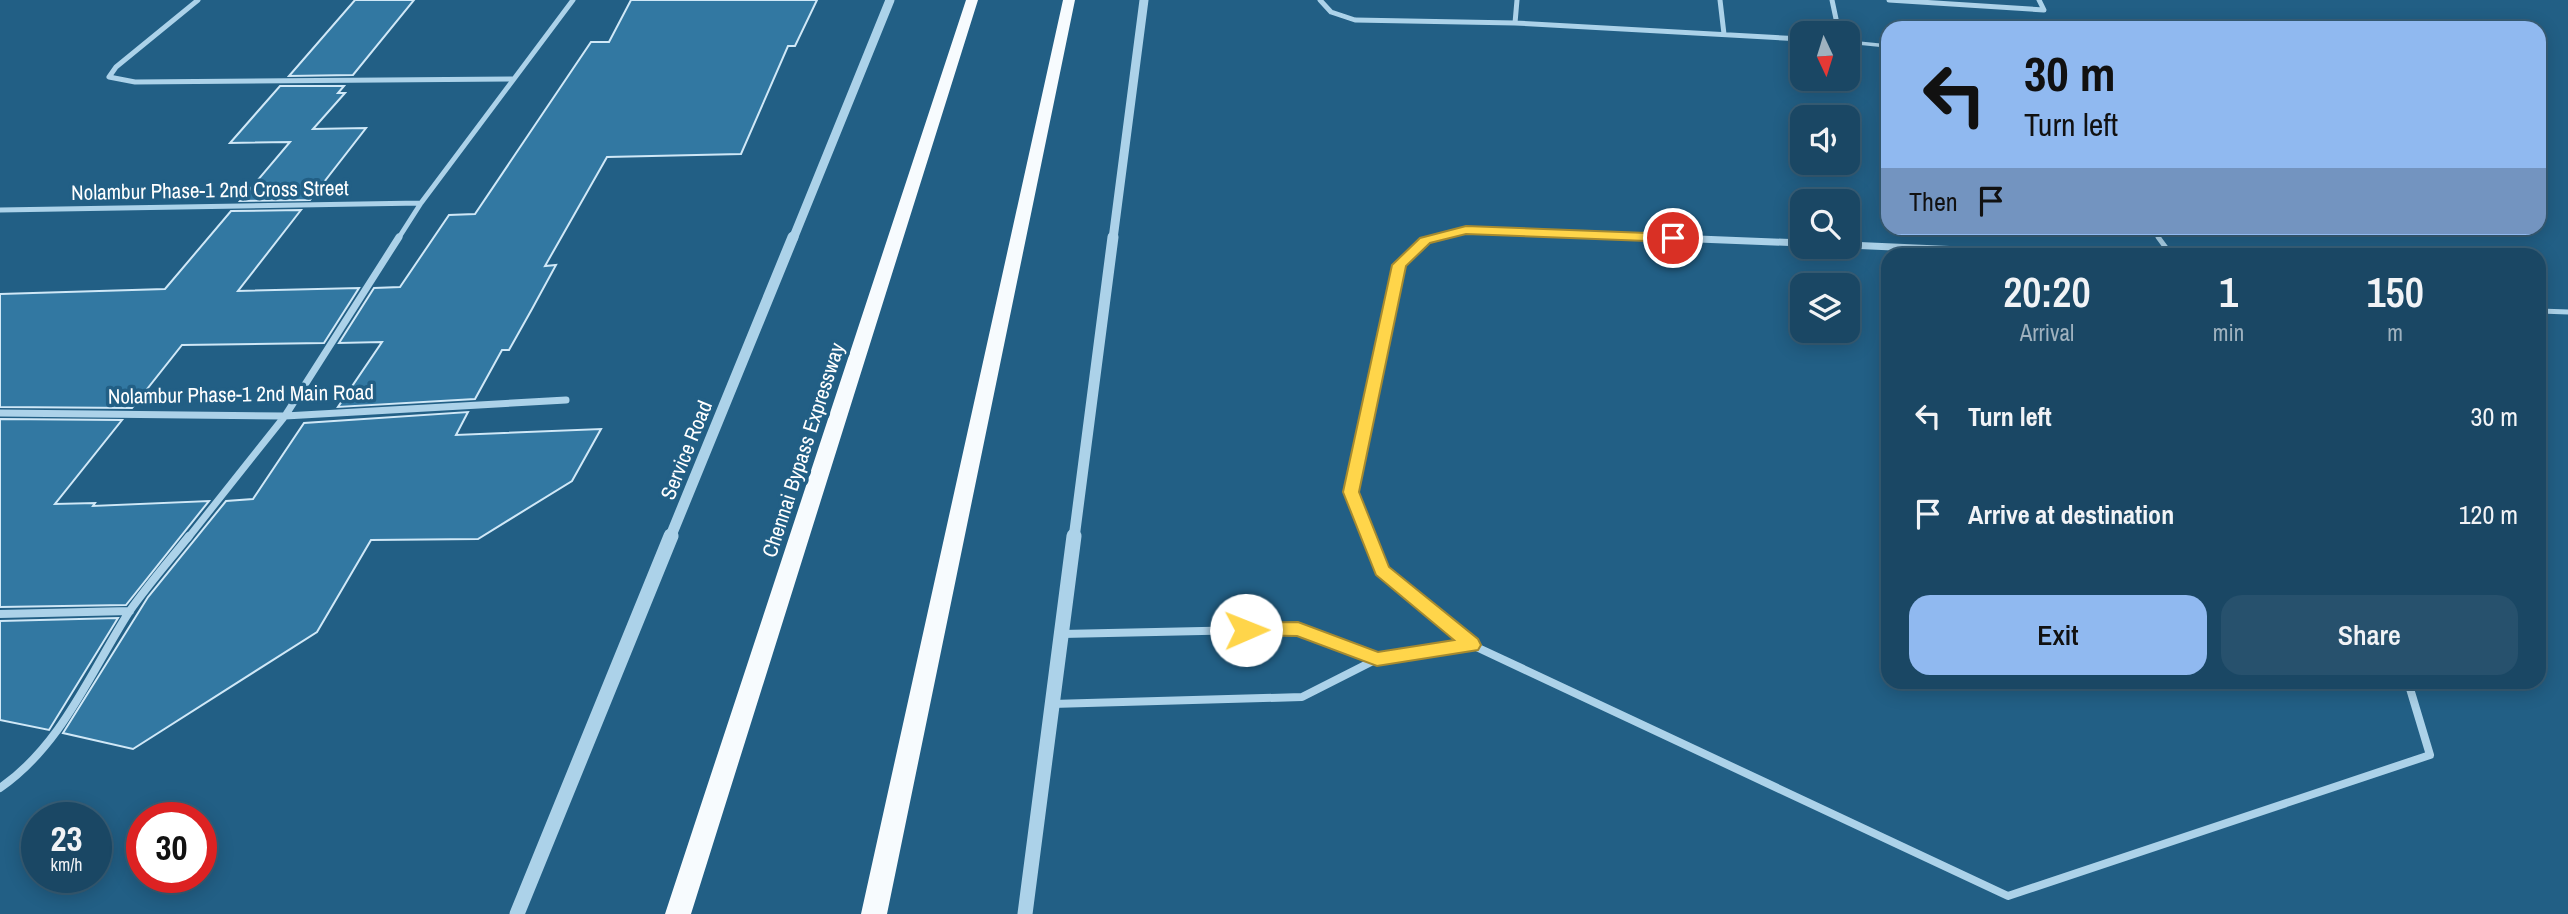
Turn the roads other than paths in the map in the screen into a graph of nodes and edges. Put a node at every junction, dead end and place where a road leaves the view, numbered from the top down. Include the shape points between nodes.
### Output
1 (198, 0) edge
2 (573, 0) edge
3 (890, 0) edge
4 (972, 0) edge
5 (1069, 0) edge
6 (1144, 0) edge
7 (1320, 0) edge
8 (1517, 0) edge
9 (1720, 0) edge
10 (1832, 0) edge
11 (1889, 0) edge
12 (2039, 0) edge
13 (1836, 21) edge
14 (1514, 23) junction
15 (1724, 34) junction
16 (1790, 38) edge
17 (1860, 44) edge
18 (1881, 45) edge
19 (513, 79) junction
20 (421, 203) junction
21 (0, 210) edge
22 (1790, 243) edge
23 (1860, 246) edge
24 (1915, 248) edge
25 (2546, 311) edge
26 (2568, 312) edge
27 (566, 400) dead end
28 (0, 413) edge
29 (285, 416) junction
30 (130, 611) junction
31 (0, 614) edge
32 (1059, 634) junction
33 (1472, 645) junction
34 (1377, 659) junction
35 (2410, 689) edge
36 (1050, 704) junction
37 (0, 788) edge
38 (517, 914) edge
39 (678, 914) edge
40 (873, 914) edge
41 (1025, 914) edge

1 - 19 street via 109,77 135,82
2 - 19 street
3 - 38 street, Service Road
4 - 39 highway, Chennai Bypass Expressway
5 - 40 highway
6 - 32 street
7 - 14 street via 1331,12 1355,20
8 - 14 street
9 - 15 street
10 - 13 street
11 - 12 street via 2044,10
14 - 15 street
15 - 16 street
17 - 18 lane
19 - 20 street
20 - 21 street, Nolambur Phase-1 2nd Cross Street
20 - 29 street
22 - 33 street via 1466,230 1425,241 1399,265 1351,492 1382,570
23 - 24 street
25 - 26 lane
27 - 29 street, Nolambur Phase-1 2nd Main Road
28 - 29 street, Nolambur Phase-1 2nd Main Road
29 - 30 street
30 - 31 street
30 - 37 street via 75,708 20,774
32 - 34 street via 1298,629
32 - 36 street
33 - 34 street
33 - 35 street via 2008,896 2430,755
34 - 36 street via 1302,697
36 - 41 street

